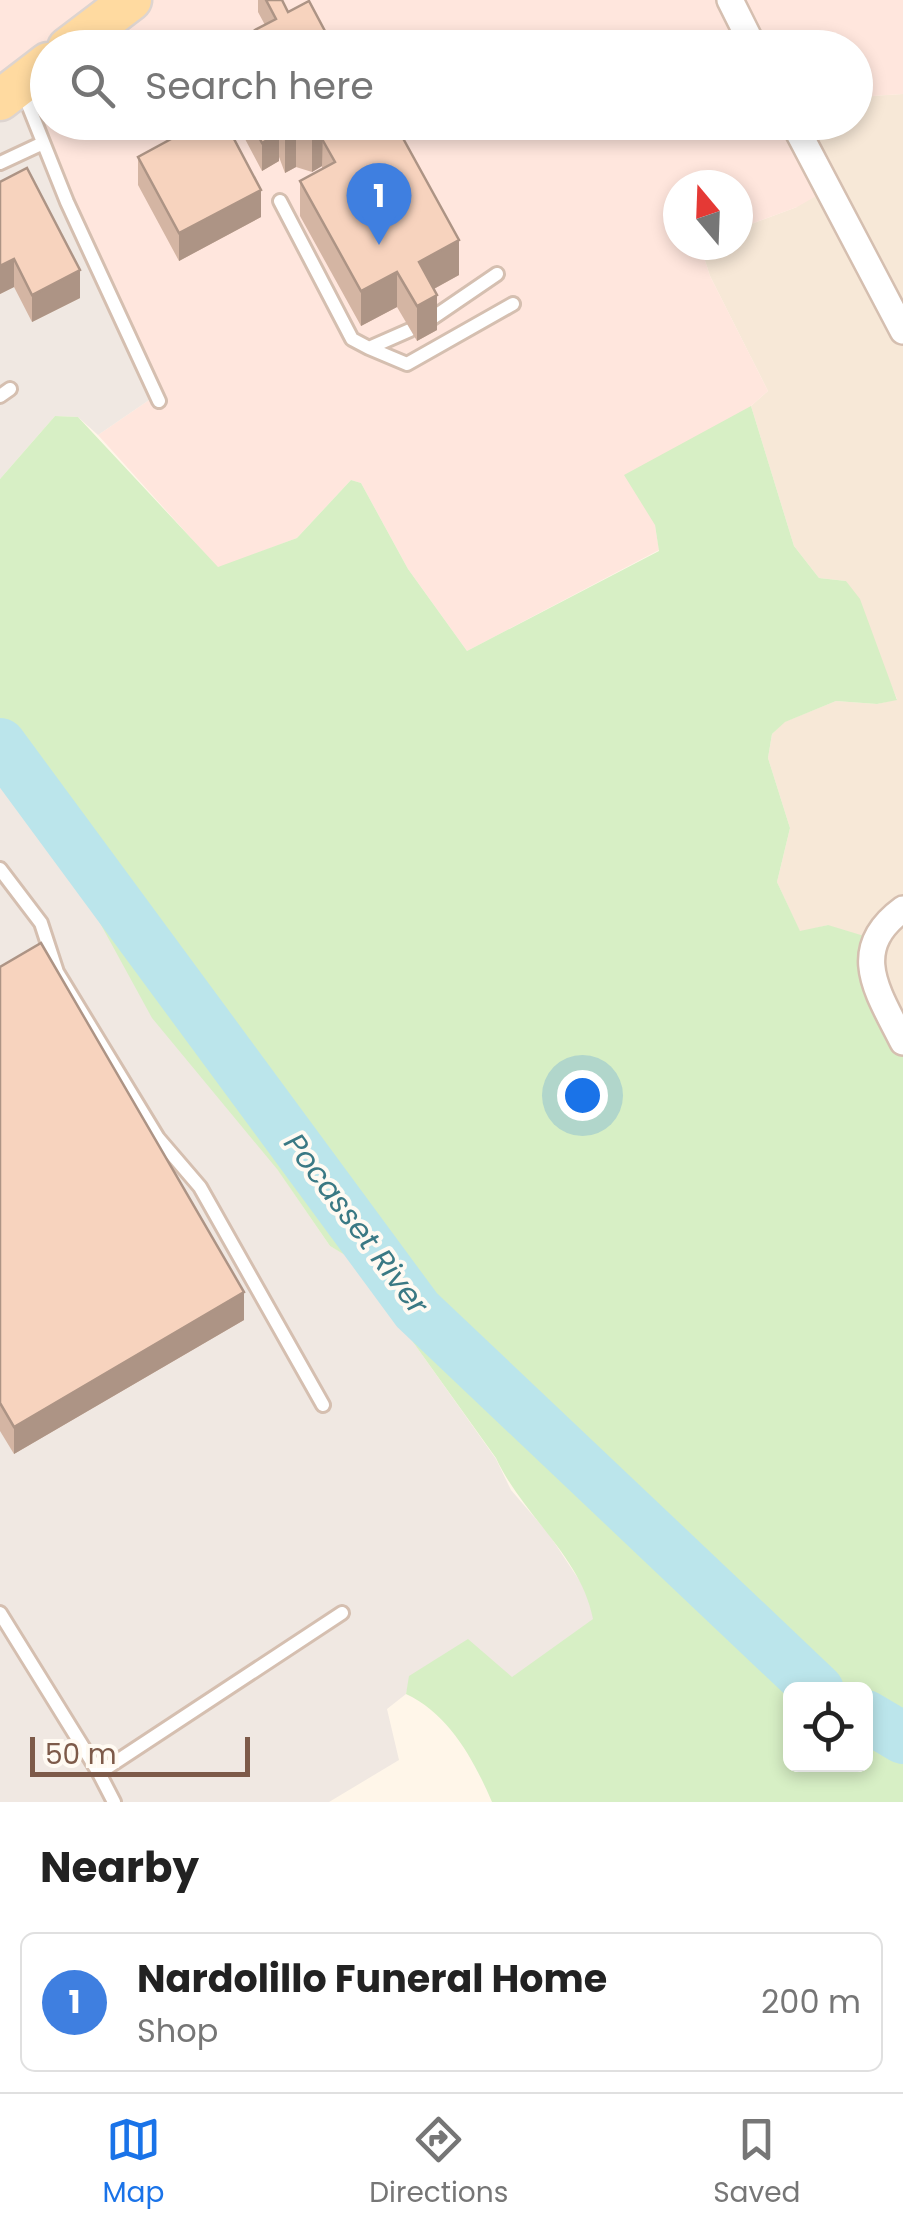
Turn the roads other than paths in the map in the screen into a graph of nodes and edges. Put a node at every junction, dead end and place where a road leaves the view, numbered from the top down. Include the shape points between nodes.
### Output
1 (131, 0) edge
2 (730, 0) edge
3 (92, 30) edge
4 (745, 30) edge
5 (17, 82) edge
6 (30, 112) edge
7 (802, 140) edge
8 (43, 142) joint
9 (0, 163) edge
10 (280, 201) dead end
11 (497, 274) dead end
12 (512, 304) dead end
13 (431, 319) edge
14 (410, 330) dead end
15 (903, 331) edge
16 (370, 348) junction
17 (159, 401) dead end
18 (0, 869) edge
19 (903, 909) edge
20 (903, 1042) edge
21 (323, 1405) dead end
22 (0, 1613) edge
23 (342, 1613) dead end
24 (99, 1773) junction
25 (114, 1802) edge

1 - 3 main road
2 - 4 street
5 - 6 lane
7 - 15 street
8 - 9 lane
8 - 17 lane
10 - 16 lane via 352,339
11 - 13 lane
12 - 16 lane via 407,364
14 - 16 lane
18 - 21 lane via 41,923 57,972 158,1138 200,1187
19 - 20 street via 874,939 870,959
22 - 24 lane
23 - 24 lane
24 - 25 lane

